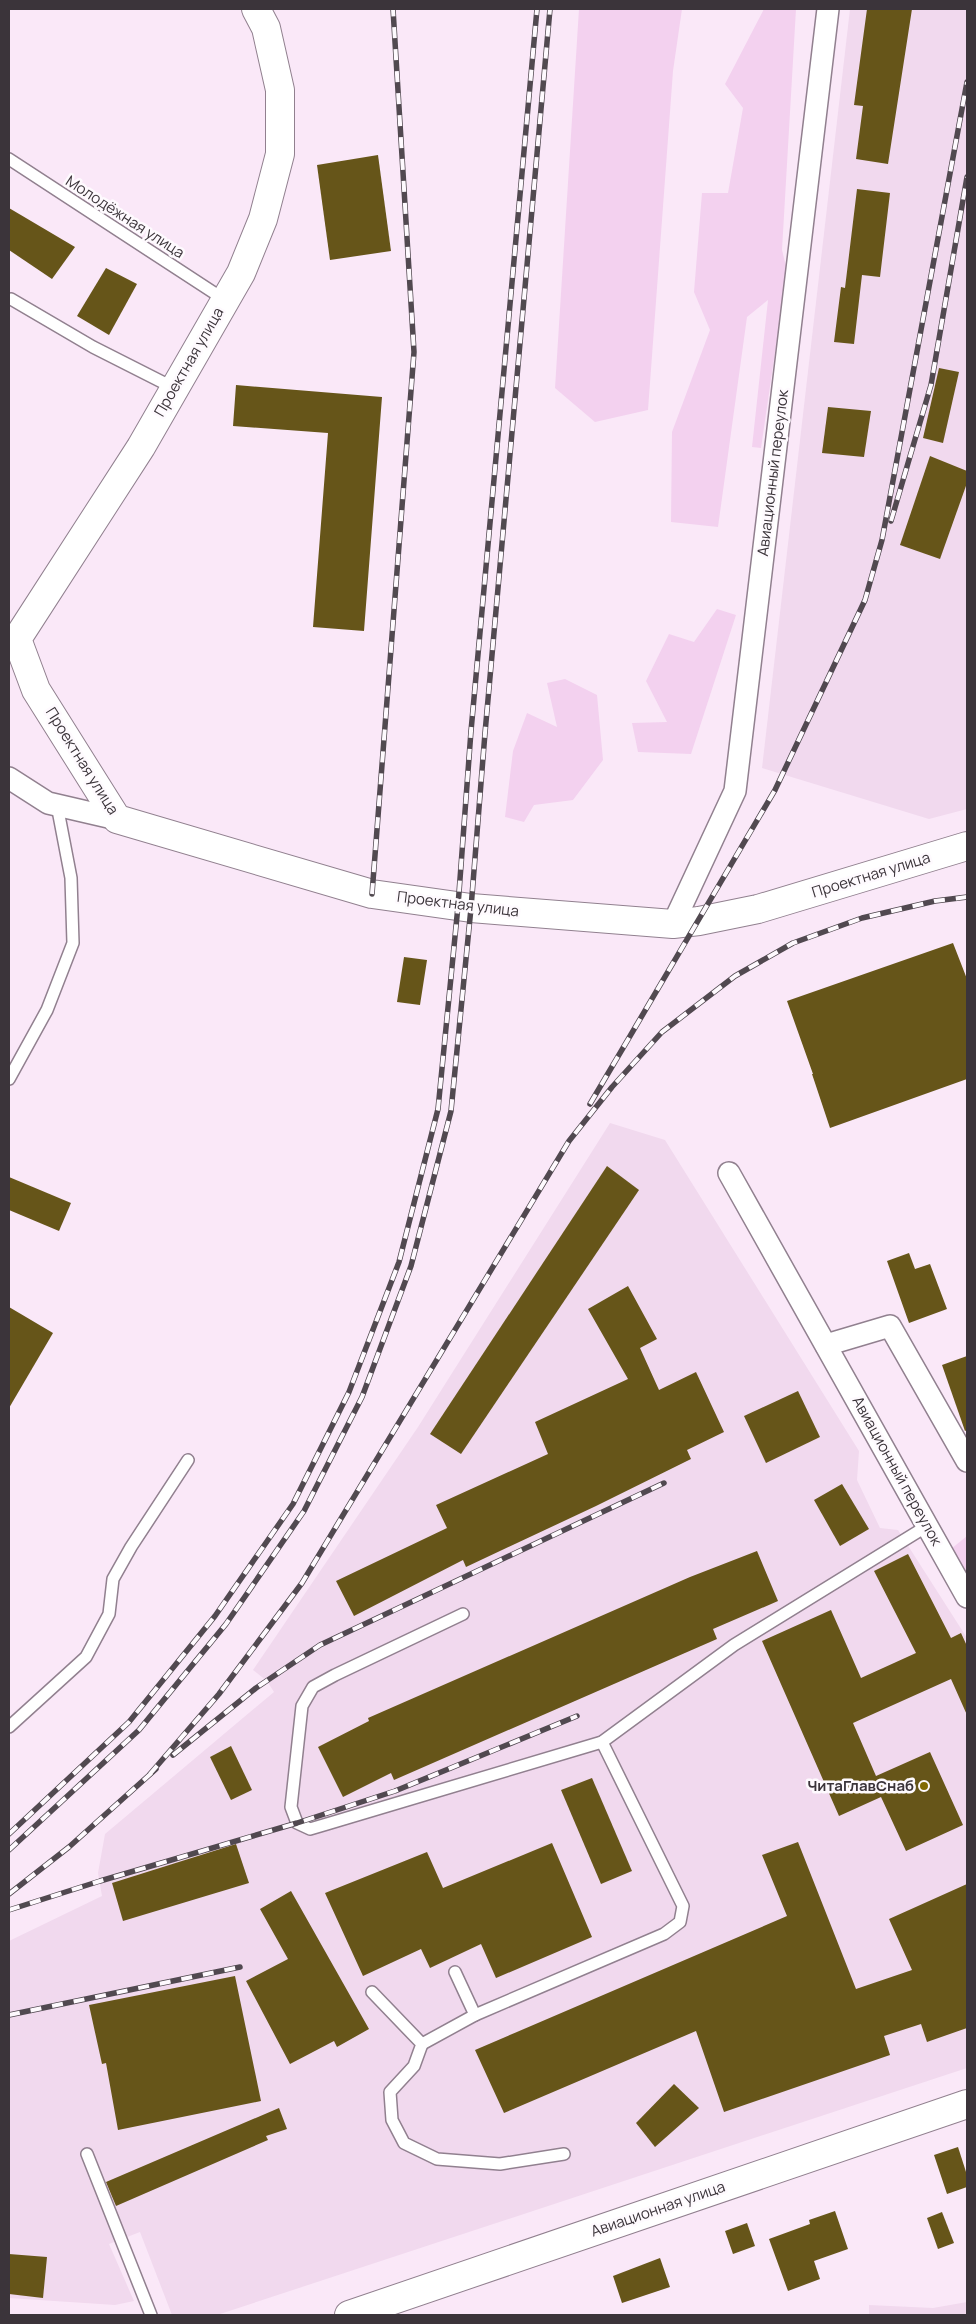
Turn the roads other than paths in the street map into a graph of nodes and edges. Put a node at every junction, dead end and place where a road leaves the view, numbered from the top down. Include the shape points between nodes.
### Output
1 (828, 9) edge
2 (261, 18) edge
3 (9, 159) edge
4 (11, 298) dead end
5 (225, 300) junction
6 (174, 388) junction
7 (13, 646) edge
8 (9, 778) edge
9 (57, 805) junction
10 (117, 819) junction
11 (967, 846) edge
12 (673, 924) junction
13 (9, 1079) edge
14 (730, 1173) dead end
15 (826, 1345) junction
16 (188, 1460) dead end
17 (967, 1461) edge
18 (927, 1526) junction
19 (967, 1597) edge
20 (463, 1614) dead end
21 (9, 1728) edge
22 (602, 1742) junction
23 (455, 1972) dead end
24 (372, 1992) dead end
25 (475, 2015) junction
26 (422, 2044) junction
27 (967, 2104) edge
28 (87, 2154) dead end
29 (564, 2154) dead end
30 (151, 2315) edge
31 (349, 2315) edge

1 - 12 street, Авиационный переулок via 735,792
2 - 5 street, Проектная улица via 280,90 280,154 263,219 241,273
3 - 5 lane, Молодёжная улица
4 - 6 lane via 92,347
5 - 6 street, Проектная улица
6 - 7 street, Проектная улица via 141,447
7 - 10 street, Проектная улица via 36,690
8 - 9 street via 48,803
9 - 10 street
9 - 13 lane via 72,878 73,943 48,1010
10 - 12 street, Проектная улица via 372,894 471,908
11 - 12 street, Проектная улица via 758,909 699,922
14 - 15 street, Авиационный переулок
15 - 17 street via 890,1326
15 - 18 street, Авиационный переулок
16 - 21 lane via 113,1579 109,1614 86,1657
18 - 19 street, Авиационный переулок
18 - 22 lane via 734,1645
20 - 22 lane via 313,1687 302,1706 291,1807 297,1823 310,1828 327,1824
22 - 25 lane via 683,1906 680,1922 664,1934
23 - 25 lane
24 - 26 lane
25 - 26 lane
26 - 29 lane via 414,2066 390,2092 392,2120 404,2144 437,2158 500,2164
27 - 31 street, Авиационная улица
28 - 30 lane

